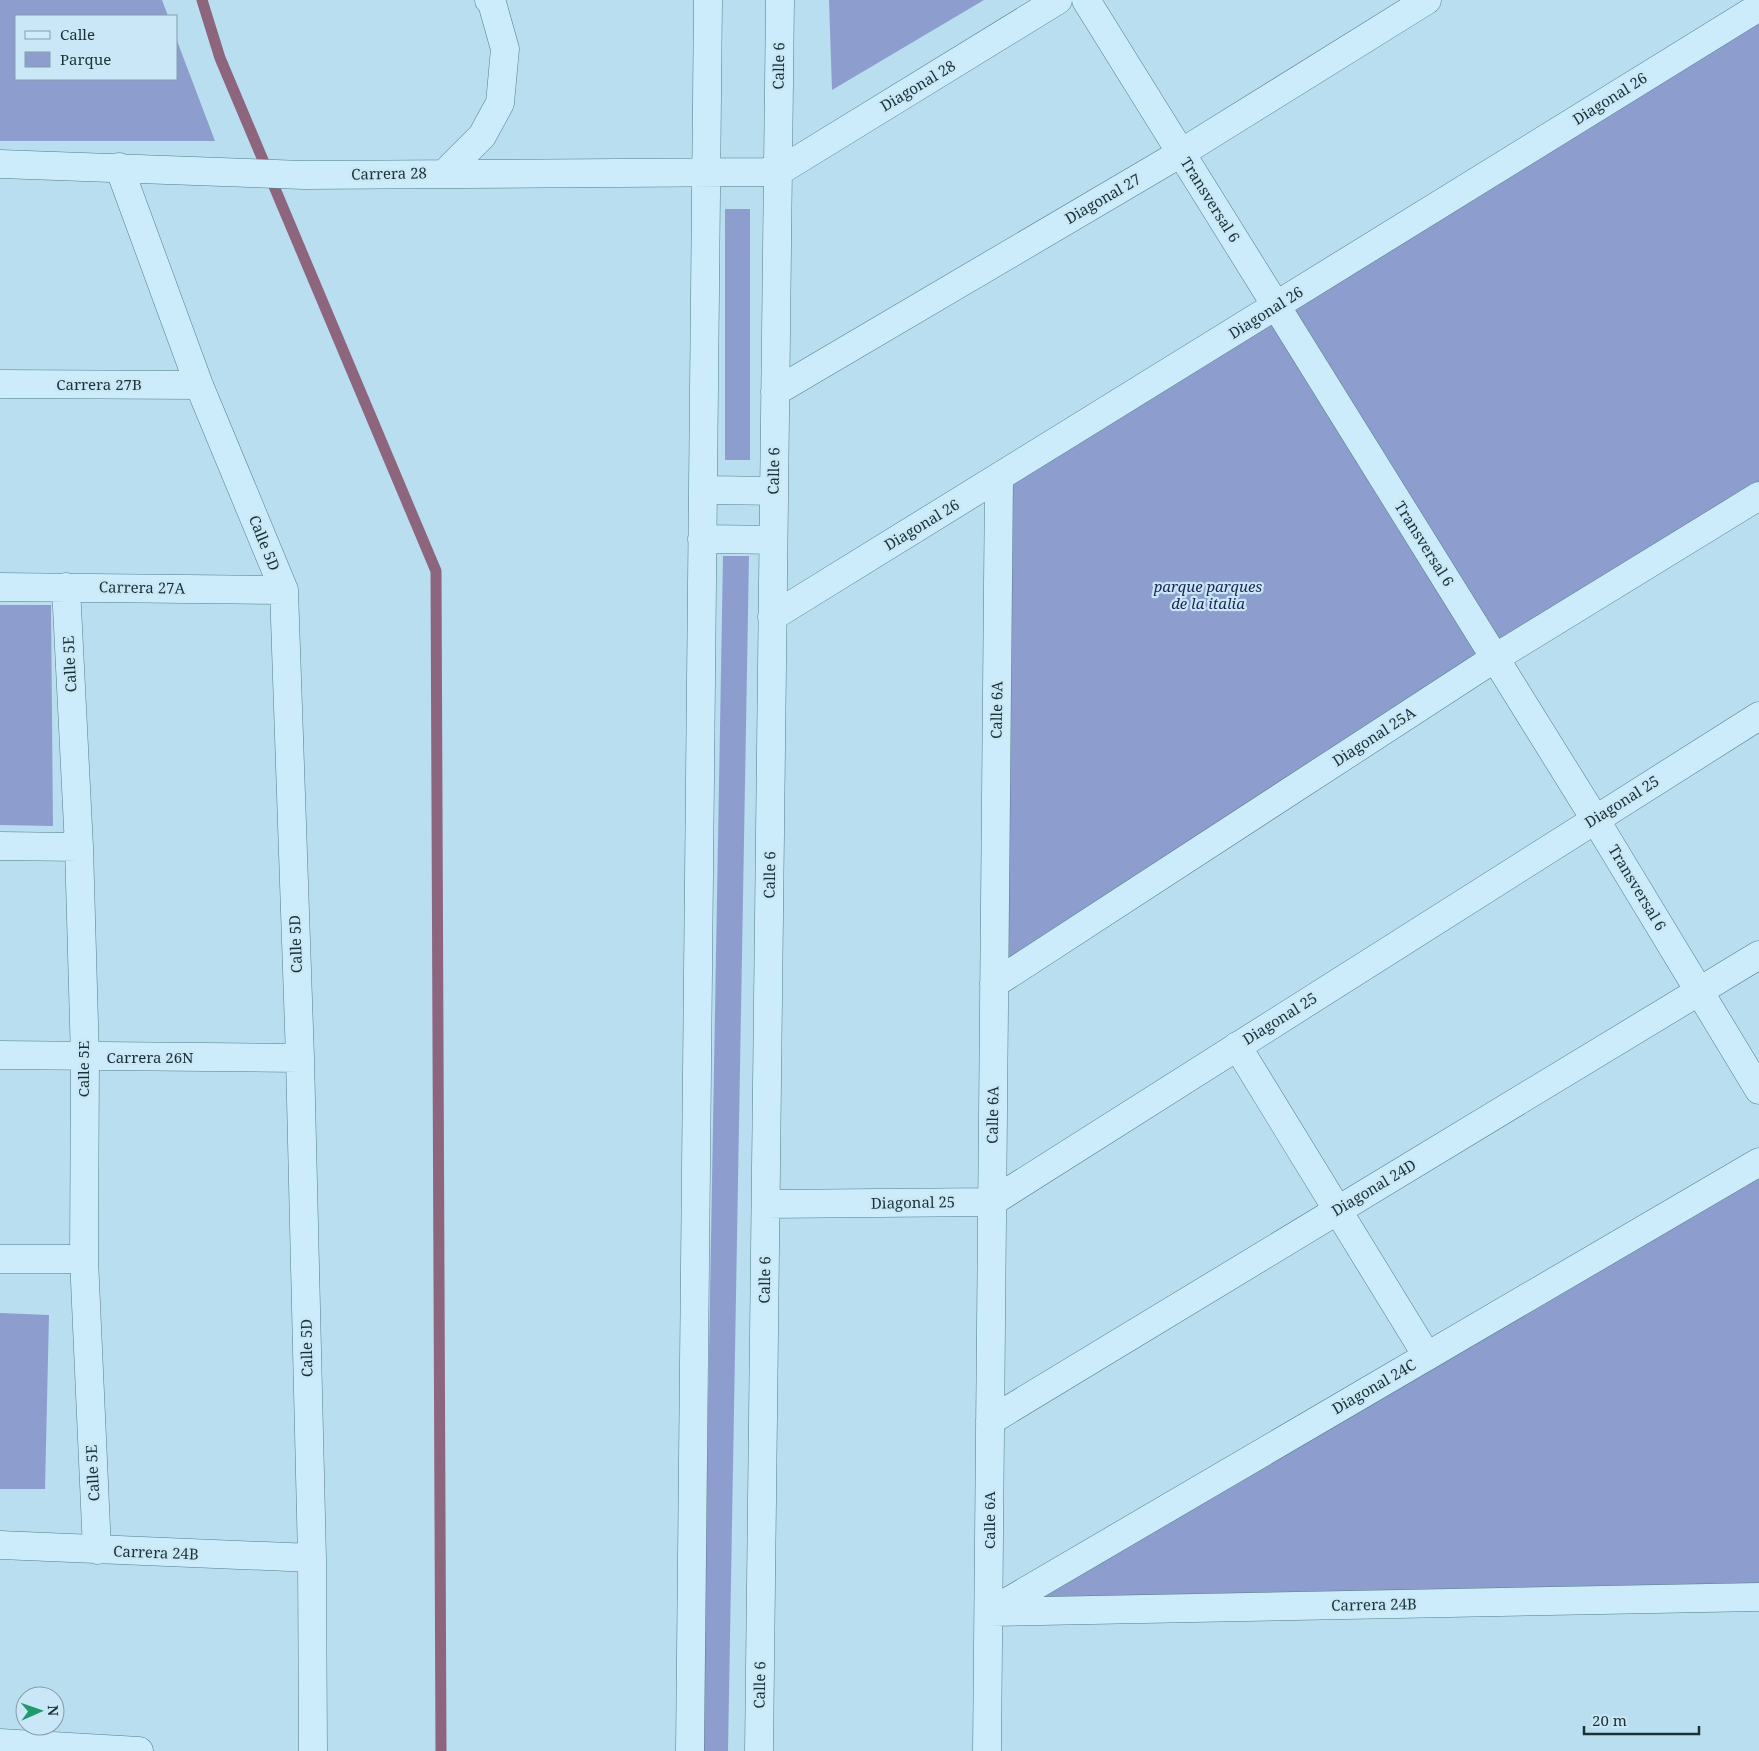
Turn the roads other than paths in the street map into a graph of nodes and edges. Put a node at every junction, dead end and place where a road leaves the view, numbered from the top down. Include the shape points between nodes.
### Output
1 (489, 0) edge
2 (708, 0) edge
3 (780, 0) edge
4 (1058, 0) edge
5 (1086, 0) edge
6 (1427, 0) edge
7 (1759, 7) edge
8 (1181, 153) junction
9 (0, 164) edge
10 (119, 167) junction
11 (706, 172) junction
12 (778, 172) junction
13 (445, 173) junction
14 (1276, 306) junction
15 (0, 384) edge
16 (199, 385) junction
17 (775, 392) junction
18 (999, 478) junction
19 (703, 490) junction
20 (774, 491) junction
21 (1759, 496) edge
22 (702, 539) junction
23 (773, 540) junction
24 (0, 587) edge
25 (66, 587) junction
26 (284, 590) junction
27 (772, 616) junction
28 (1495, 658) junction
29 (1759, 716) edge
30 (1595, 819) junction
31 (0, 846) edge
32 (79, 847) junction
33 (1759, 955) edge
34 (994, 984) junction
35 (1699, 990) junction
36 (1237, 1046) junction
37 (0, 1055) edge
38 (85, 1058) junction
39 (300, 1058) junction
40 (1759, 1090) edge
41 (1759, 1162) edge
42 (992, 1202) junction
43 (766, 1204) junction
44 (1337, 1210) junction
45 (0, 1258) edge
46 (84, 1259) junction
47 (1427, 1356) junction
48 (990, 1421) junction
49 (0, 1546) edge
50 (97, 1550) junction
51 (312, 1558) junction
52 (1759, 1598) edge
53 (990, 1612) junction
54 (0, 1743) edge
55 (139, 1751) edge
56 (312, 1751) edge
57 (690, 1751) edge
58 (759, 1751) edge
59 (987, 1751) edge

1 - 13 street via 506,50 500,103 482,136
2 - 11 street
3 - 12 street, Calle 6
4 - 12 street, Diagonal 28
5 - 8 street, Transversal 6
6 - 8 street, Diagonal 27
7 - 14 street, Diagonal 26
8 - 14 street, Transversal 6
8 - 17 street, Diagonal 27
9 - 10 street, Carrera 28
10 - 13 street, Carrera 28 via 304,175
10 - 16 street, Calle 5D
11 - 12 street, Carrera 28
11 - 13 street, Carrera 28
11 - 19 street
12 - 17 street, Calle 6
14 - 18 street, Diagonal 26
14 - 28 street, Transversal 6
15 - 16 street, Carrera 27B
16 - 26 street, Calle 5D
17 - 20 street, Calle 6
18 - 27 street, Diagonal 26
18 - 34 street, Calle 6A
19 - 20 street
19 - 22 street
20 - 23 street, Calle 6
21 - 28 street, Diagonal 25A
22 - 23 street
22 - 57 street
23 - 27 street, Calle 6
24 - 25 street, Carrera 27A
25 - 26 street, Carrera 27A
25 - 32 street, Calle 5E
26 - 39 street, Calle 5D
27 - 43 street, Calle 6
28 - 30 street, Transversal 6
28 - 34 street, Diagonal 25A
29 - 30 street, Diagonal 25
30 - 35 street, Transversal 6
30 - 36 street, Diagonal 25
31 - 32 street
32 - 38 street, Calle 5E
33 - 35 street, Diagonal 24D
34 - 42 street, Calle 6A
35 - 40 street, Transversal 6
35 - 44 street, Diagonal 24D
36 - 42 street, Diagonal 25
36 - 44 street
37 - 38 street, Carrera 26N
38 - 39 street, Carrera 26N
38 - 46 street, Calle 5E
39 - 51 street, Calle 5D
41 - 47 street, Diagonal 24C
42 - 43 street, Diagonal 25
42 - 48 street, Calle 6A
43 - 58 street, Calle 6
44 - 47 street
44 - 48 street, Diagonal 24D
45 - 46 street
46 - 50 street, Calle 5E
47 - 53 street, Diagonal 24C
48 - 53 street, Calle 6A
49 - 50 street, Carrera 24B
50 - 51 street, Carrera 24B
51 - 56 street, Calle 5D
52 - 53 street, Carrera 24B
53 - 59 street, Calle 6A
54 - 55 street

